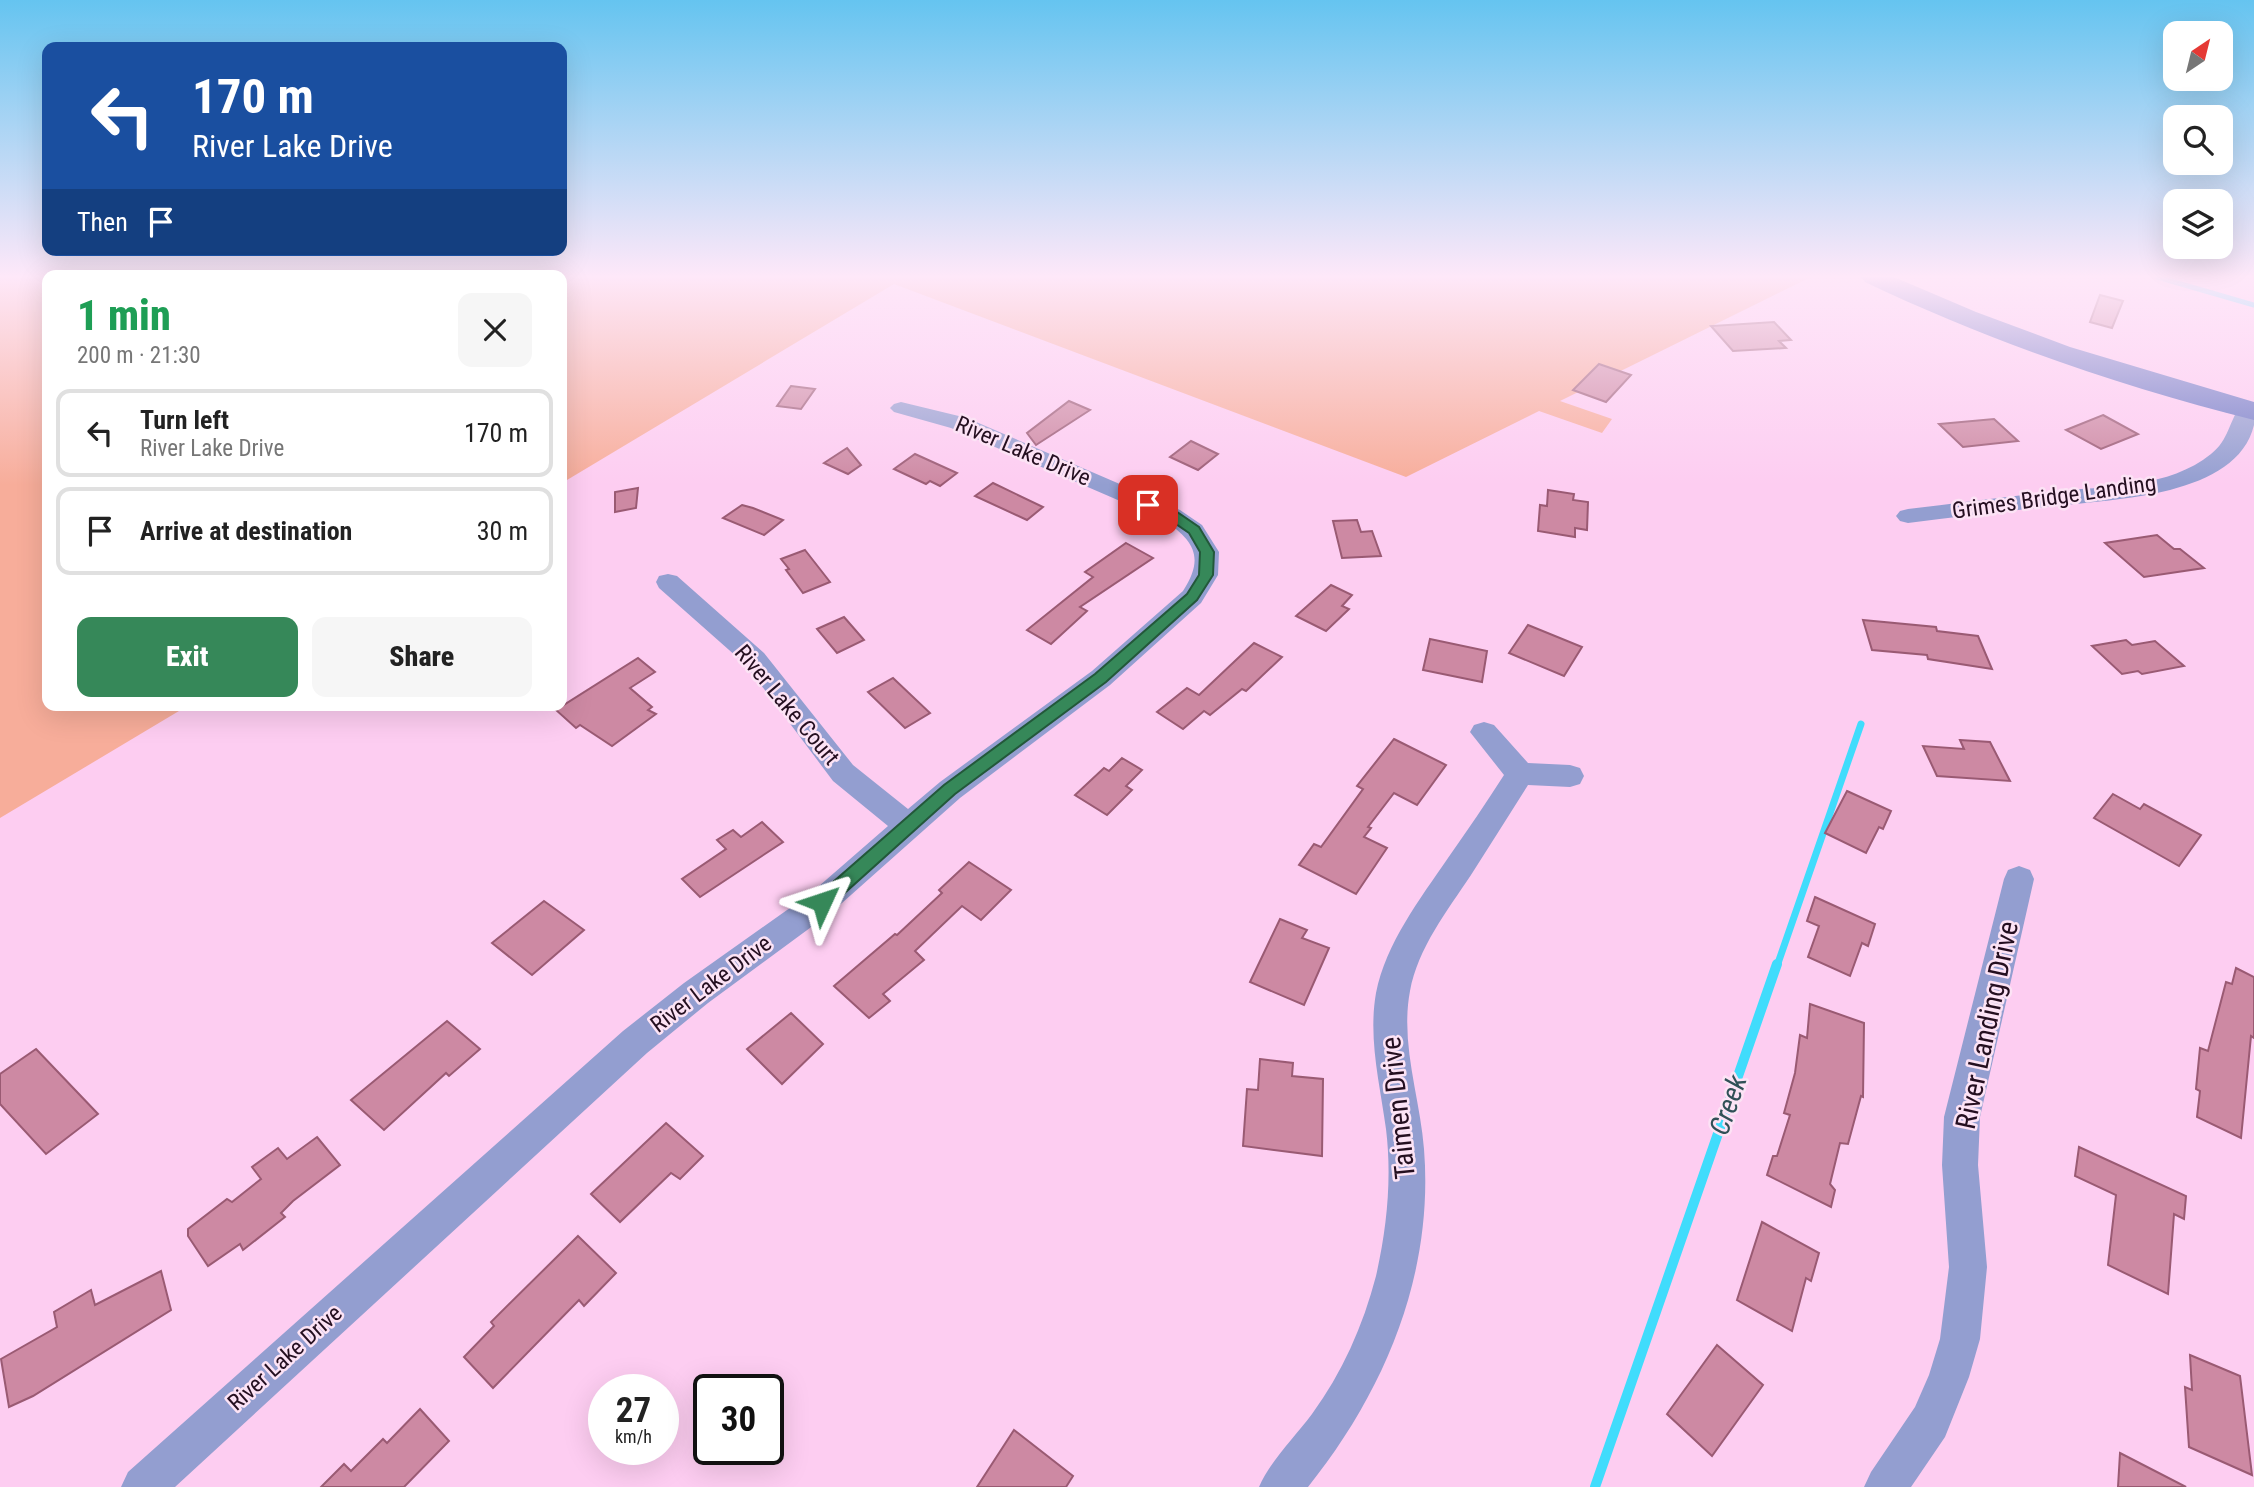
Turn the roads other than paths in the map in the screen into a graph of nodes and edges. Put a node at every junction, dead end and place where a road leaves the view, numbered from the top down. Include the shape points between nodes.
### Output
1 (2042, 346) edge
2 (901, 408) dead end
3 (2251, 410) edge
4 (1908, 516) dead end
5 (668, 582) dead end
6 (1484, 732) dead end
7 (1520, 774) junction
8 (1570, 776) dead end
9 (908, 825) junction
10 (2019, 879) dead end
11 (143, 1487) edge
12 (1281, 1487) edge
13 (1886, 1487) edge

1 - 3 street
2 - 9 street, River Lake Drive via 959,422 1172,515 1194,530 1207,552 1206,575 1192,597 1101,678
3 - 4 street, Grimes Bridge Landing via 2231,450 2211,466 2180,479 2131,490
5 - 9 street, River Lake Court via 755,659 843,773
6 - 7 street
7 - 8 street
7 - 12 street, Taimen Drive via 1415,934 1398,972 1390,1035 1405,1137 1406,1209 1389,1295 1366,1363 1350,1393
9 - 11 street, River Lake Drive via 822,902 635,1041
10 - 13 street, River Landing Drive via 1962,1117 1960,1165 1968,1267 1960,1339 1930,1422

